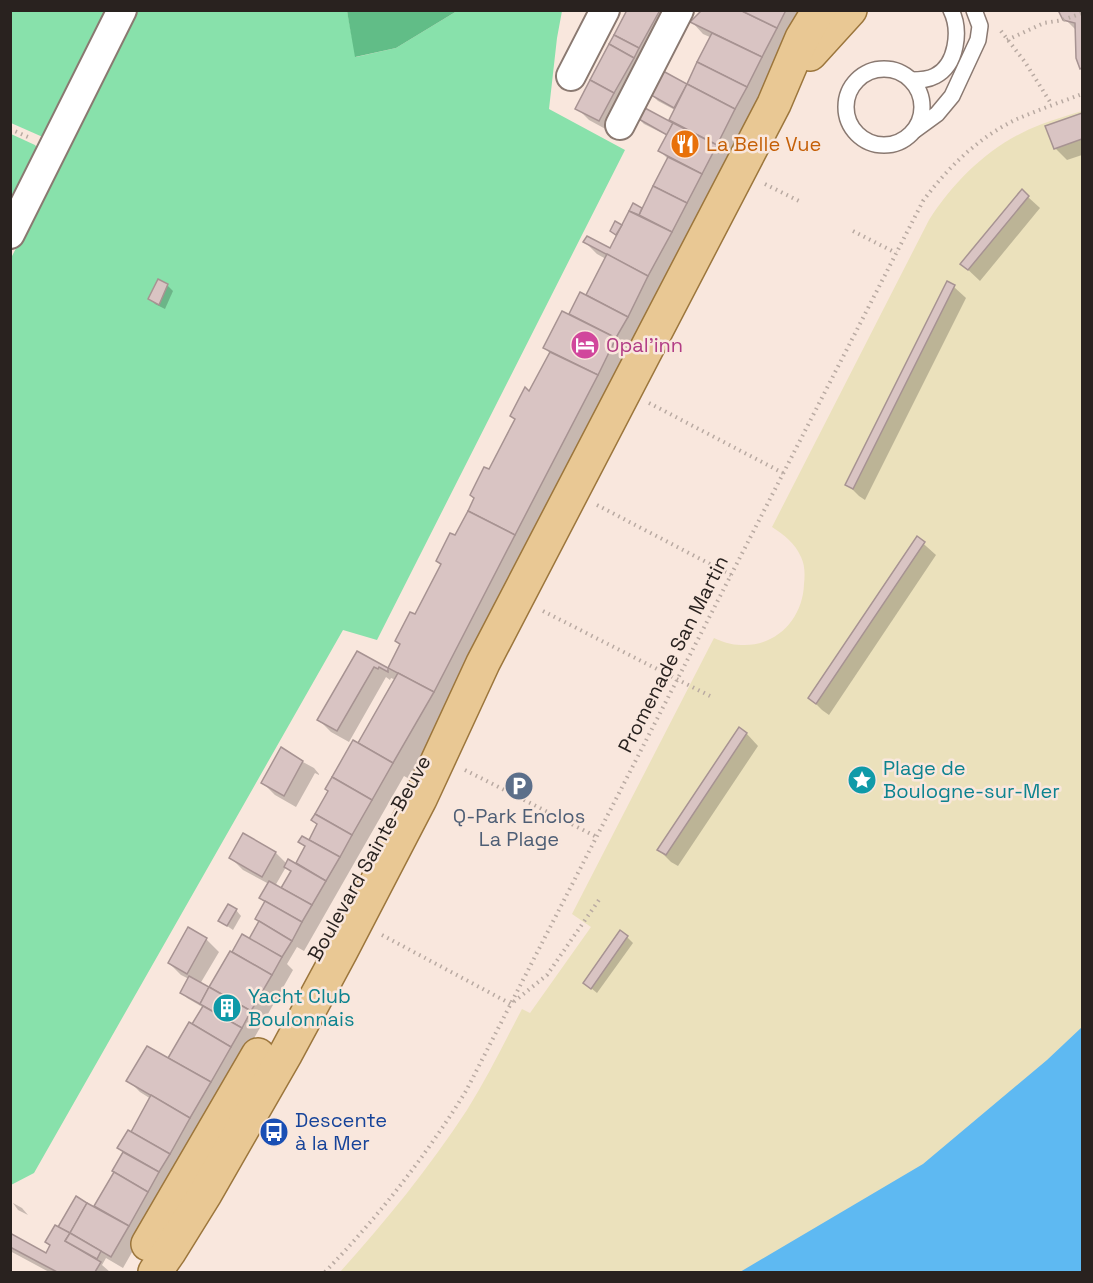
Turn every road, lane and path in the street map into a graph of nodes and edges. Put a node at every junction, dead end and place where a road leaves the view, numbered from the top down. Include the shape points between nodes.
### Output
1 (122, 10) edge
2 (604, 10) edge
3 (679, 10) edge
4 (819, 10) edge
5 (849, 10) edge
6 (974, 10) edge
7 (954, 11) edge
8 (1083, 13) edge
9 (1000, 26) dead end
10 (1007, 40) junction
11 (571, 76) dead end
12 (912, 80) junction
13 (1083, 94) edge
14 (774, 104) junction
15 (1052, 105) junction
16 (620, 125) dead end
17 (915, 130) junction
18 (764, 183) dead end
19 (799, 201) dead end
20 (853, 231) dead end
21 (10, 234) edge
22 (896, 254) junction
23 (625, 390) junction
24 (783, 473) junction
25 (572, 492) junction
26 (731, 575) junction
27 (534, 606) dead end
28 (483, 663) junction
29 (677, 679) junction
30 (710, 696) dead end
31 (462, 768) dead end
32 (597, 837) junction
33 (601, 897) dead end
34 (377, 932) dead end
35 (511, 1004) junction
36 (133, 1272) edge
37 (155, 1272) edge
38 (325, 1272) edge

1 - 21 street
2 - 11 street
3 - 16 street
4 - 14 main road, Boulevard Sainte-Beuve via 801,38
5 - 14 main road, Boulevard Sainte-Beuve
6 - 17 lane via 980,26 978,40 952,96 937,114
7 - 12 lane via 956,39 946,68 927,80
8 - 10 path via 1044,23
9 - 10 path
10 - 15 path
12 - 17 lane via 922,105
12 - 17 lane via 894,70 868,72 849,90 845,111 853,130 870,143 898,143
13 - 15 path, Promenade San Martin
14 - 23 main road, Boulevard Sainte-Beuve
15 - 22 path, Promenade San Martin via 998,129 948,171 923,201
18 - 19 path
20 - 22 path
22 - 24 path, Promenade San Martin
23 - 24 path
23 - 25 main road, Boulevard Sainte-Beuve
24 - 26 path, Promenade San Martin
25 - 26 path
25 - 28 main road, Boulevard Sainte-Beuve
26 - 29 path, Promenade San Martin
27 - 29 path
28 - 36 main road, Boulevard Sainte-Beuve via 405,791 318,951
28 - 37 main road, Boulevard Sainte-Beuve via 420,799 304,1020 205,1194
29 - 30 path
29 - 32 path, Promenade San Martin
31 - 32 path
32 - 35 path, Promenade San Martin
33 - 35 path via 546,975
34 - 35 path
35 - 38 path, Promenade San Martin via 442,1129 390,1199

